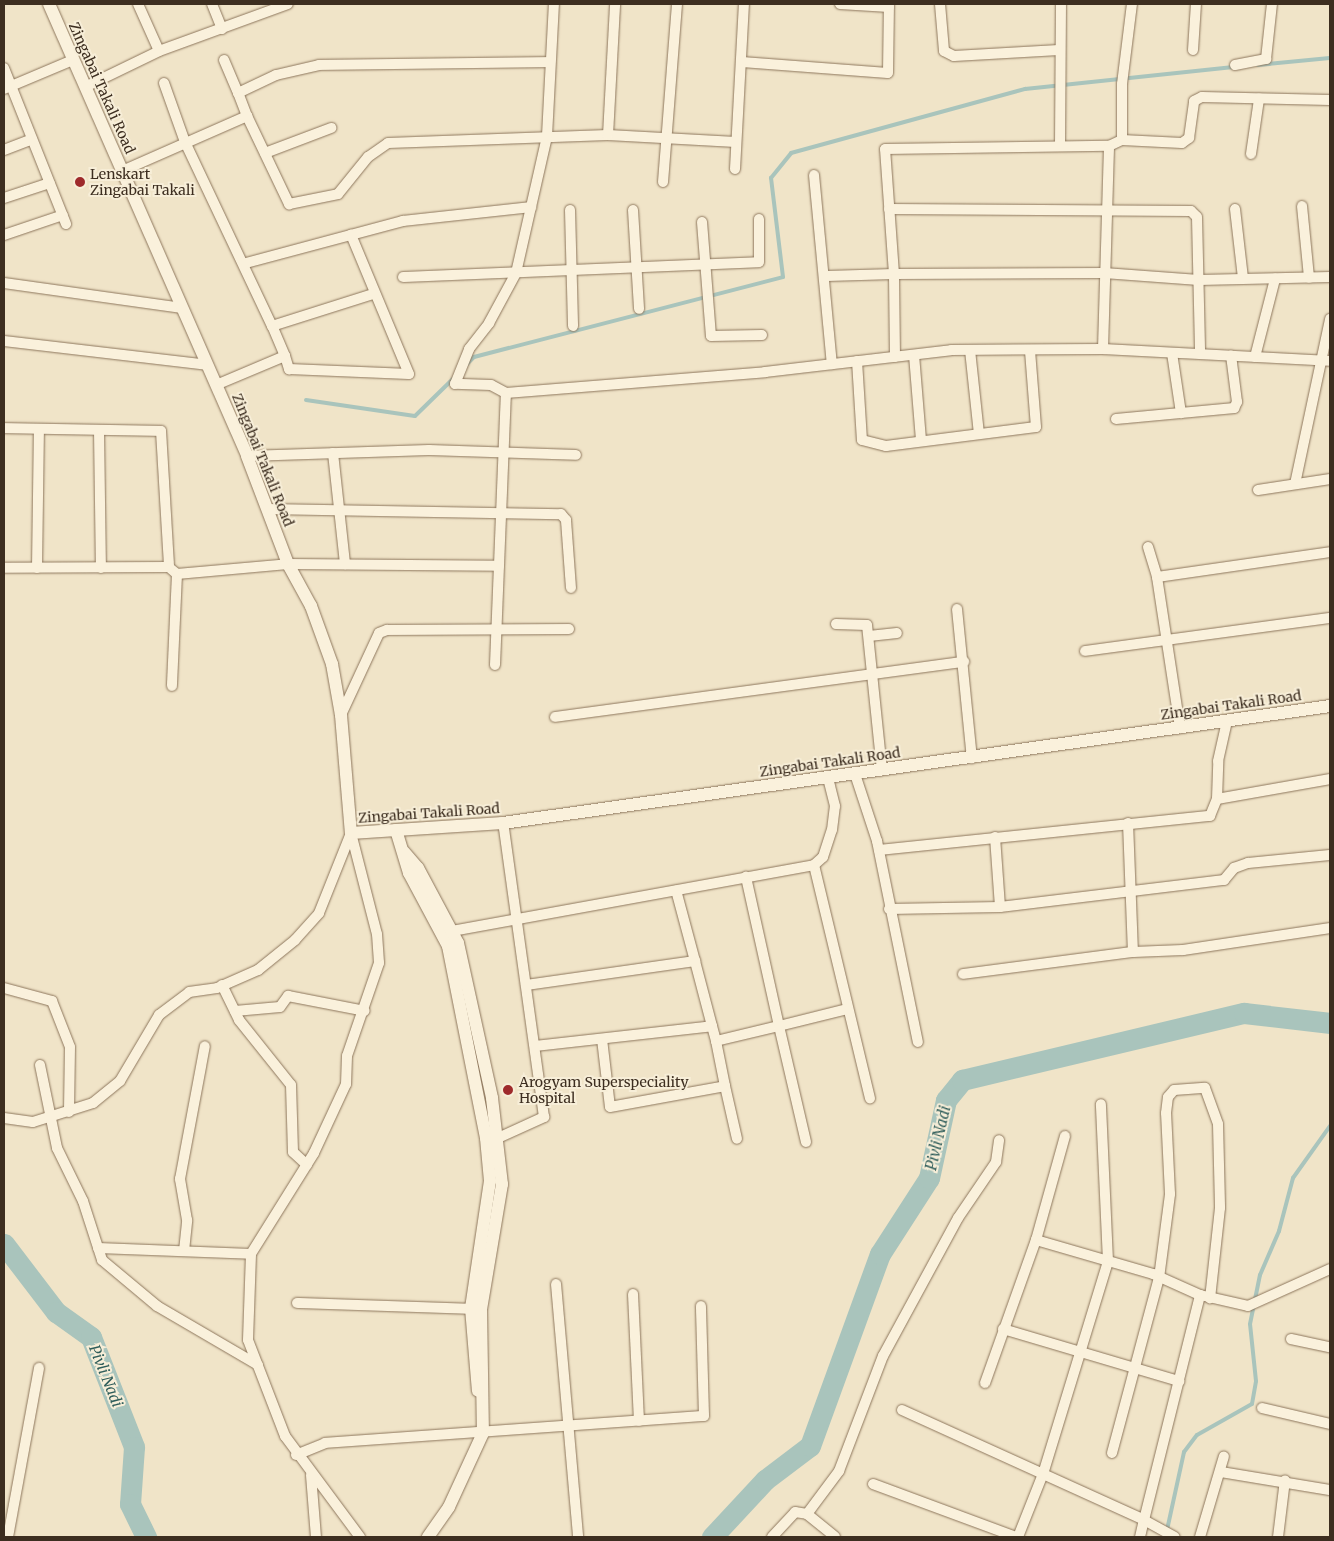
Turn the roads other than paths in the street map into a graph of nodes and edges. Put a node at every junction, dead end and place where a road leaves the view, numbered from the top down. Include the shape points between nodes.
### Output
1 (48, 4) edge
2 (138, 4) edge
3 (212, 4) edge
4 (288, 4) edge
5 (554, 4) edge
6 (615, 4) edge
7 (677, 4) edge
8 (744, 4) edge
9 (840, 4) edge
10 (940, 4) edge
11 (1061, 4) edge
12 (1132, 4) edge
13 (1196, 4) edge
14 (1272, 4) edge
15 (890, 5) edge
16 (222, 29) junction
17 (1059, 50) junction
18 (1193, 50) dead end
19 (159, 51) junction
20 (73, 60) junction
21 (224, 60) dead end
22 (550, 62) junction
23 (742, 62) junction
24 (1235, 65) dead end
25 (4, 68) edge
26 (164, 83) dead end
27 (7, 87) edge
28 (85, 87) junction
29 (238, 93) junction
30 (1259, 99) junction
31 (1330, 100) edge
32 (247, 116) junction
33 (331, 128) dead end
34 (608, 135) junction
35 (668, 135) junction
36 (546, 136) junction
37 (32, 139) junction
38 (1122, 140) junction
39 (185, 142) junction
40 (736, 142) junction
41 (1060, 146) junction
42 (1109, 146) junction
43 (4, 150) edge
44 (265, 153) junction
45 (1251, 154) dead end
46 (735, 169) dead end
47 (122, 171) junction
48 (814, 175) dead end
49 (663, 182) dead end
50 (50, 183) junction
51 (4, 198) edge
52 (1302, 206) dead end
53 (531, 207) junction
54 (889, 209) junction
55 (1235, 209) dead end
56 (570, 210) dead end
57 (633, 210) dead end
58 (1108, 211) junction
59 (759, 219) dead end
60 (702, 222) dead end
61 (4, 235) edge
62 (351, 235) junction
63 (246, 263) junction
64 (704, 265) junction
65 (636, 268) junction
66 (571, 272) junction
67 (516, 273) junction
68 (894, 274) junction
69 (1108, 274) junction
70 (827, 276) junction
71 (403, 277) dead end
72 (1330, 277) edge
73 (1244, 278) junction
74 (1309, 278) junction
75 (1199, 280) junction
76 (1275, 280) junction
77 (4, 283) edge
78 (373, 294) junction
79 (182, 308) junction
80 (639, 309) dead end
81 (1330, 318) edge
82 (272, 326) junction
83 (573, 326) dead end
84 (762, 335) dead end
85 (4, 341) edge
86 (1104, 349) junction
87 (970, 350) junction
88 (1030, 350) junction
89 (1172, 353) junction
90 (914, 354) junction
91 (1200, 354) junction
92 (285, 356) junction
93 (1231, 356) junction
94 (894, 357) junction
95 (1255, 357) junction
96 (856, 361) junction
97 (1327, 361) edge
98 (207, 364) junction
99 (832, 364) junction
100 (216, 385) junction
101 (506, 393) junction
102 (1181, 413) junction
103 (1116, 420) dead end
104 (4, 428) edge
105 (40, 429) junction
106 (99, 430) junction
107 (979, 434) junction
108 (921, 441) junction
109 (505, 452) junction
110 (333, 453) junction
111 (576, 455) dead end
112 (247, 456) junction
113 (1330, 479) edge
114 (1295, 484) junction
115 (1258, 490) dead end
116 (267, 509) junction
117 (338, 509) junction
118 (502, 512) junction
119 (1148, 547) dead end
120 (1330, 552) edge
121 (288, 564) junction
122 (345, 564) junction
123 (500, 566) junction
124 (4, 568) edge
125 (37, 568) junction
126 (101, 568) junction
127 (173, 570) junction
128 (1157, 577) junction
129 (571, 588) dead end
130 (957, 609) dead end
131 (1330, 618) edge
132 (836, 624) dead end
133 (569, 629) dead end
134 (500, 631) junction
135 (898, 633) dead end
136 (869, 636) junction
137 (1167, 640) junction
138 (1085, 651) dead end
139 (964, 662) junction
140 (495, 666) dead end
141 (869, 675) junction
142 (172, 686) dead end
143 (1330, 706) edge
144 (341, 715) junction
145 (554, 717) dead end
146 (1227, 721) junction
147 (1180, 728) junction
148 (972, 758) junction
149 (882, 770) junction
150 (855, 774) junction
151 (828, 778) junction
152 (1330, 778) edge
153 (1217, 798) junction
154 (1128, 822) junction
155 (503, 823) junction
156 (396, 830) junction
157 (351, 833) junction
158 (995, 837) junction
159 (879, 850) junction
160 (404, 852) junction
161 (1330, 855) edge
162 (814, 865) junction
163 (746, 877) junction
164 (1130, 888) junction
165 (676, 890) junction
166 (1000, 907) junction
167 (890, 909) junction
168 (516, 918) junction
169 (1330, 928) edge
170 (452, 931) junction
171 (1133, 952) junction
172 (695, 960) junction
173 (963, 974) dead end
174 (222, 985) junction
175 (526, 985) junction
176 (4, 988) edge
177 (847, 1009) junction
178 (235, 1011) junction
179 (365, 1011) junction
180 (712, 1026) junction
181 (779, 1026) junction
182 (602, 1039) junction
183 (716, 1042) junction
184 (918, 1042) dead end
185 (205, 1046) dead end
186 (535, 1046) junction
187 (40, 1065) dead end
188 (725, 1086) junction
189 (870, 1098) dead end
190 (1101, 1104) dead end
191 (69, 1112) junction
192 (4, 1118) edge
193 (50, 1118) junction
194 (1065, 1136) dead end
195 (498, 1138) junction
196 (737, 1139) dead end
197 (999, 1140) dead end
198 (806, 1142) dead end
199 (307, 1165) junction
200 (1036, 1240) junction
201 (98, 1248) junction
202 (184, 1251) junction
203 (251, 1254) junction
204 (1108, 1261) junction
205 (1330, 1269) edge
206 (1159, 1278) junction
207 (556, 1284) dead end
208 (633, 1294) dead end
209 (1205, 1296) junction
210 (297, 1303) dead end
211 (702, 1306) dead end
212 (476, 1309) junction
213 (1003, 1329) junction
214 (1291, 1339) dead end
215 (1330, 1347) edge
216 (1080, 1351) junction
217 (258, 1364) junction
218 (1134, 1366) junction
219 (39, 1368) dead end
220 (1179, 1382) junction
221 (985, 1383) dead end
222 (1262, 1408) dead end
223 (902, 1410) dead end
224 (639, 1420) junction
225 (1330, 1424) edge
226 (567, 1426) junction
227 (483, 1433) junction
228 (1112, 1453) dead end
229 (296, 1455) junction
230 (1224, 1456) dead end
231 (1221, 1472) junction
232 (311, 1474) junction
233 (1042, 1474) junction
234 (1285, 1480) junction
235 (874, 1484) dead end
236 (1330, 1490) edge
237 (807, 1514) junction
238 (1144, 1520) junction
239 (8, 1537) edge
240 (316, 1537) edge
241 (360, 1537) edge
242 (428, 1537) edge
243 (578, 1537) edge
244 (772, 1537) edge
245 (836, 1537) edge
246 (1017, 1537) edge
247 (1140, 1537) edge
248 (1175, 1537) edge
249 (1200, 1537) edge
250 (1278, 1537) edge

1 - 20 street, Zingabai Takali Road
2 - 19 street
3 - 16 street
4 - 16 street
5 - 22 street
6 - 34 street
7 - 35 street
8 - 23 street
9 - 15 street
10 - 17 street via 944,51 949,54
11 - 17 street
12 - 38 street via 1123,79
13 - 18 street
14 - 24 street via 1266,59
15 - 23 street via 888,73
16 - 19 street
17 - 41 street
19 - 28 street
20 - 27 street
20 - 28 street, Zingabai Takali Road
21 - 29 street
22 - 29 street via 319,65 276,75
22 - 36 street
23 - 40 street
25 - 27 street
26 - 39 street
27 - 37 street
28 - 47 street, Zingabai Takali Road
29 - 32 street
30 - 31 street
30 - 38 street via 1202,97 1194,101 1189,138 1182,143
30 - 45 street
32 - 39 street
32 - 44 street
33 - 44 street
34 - 35 street
34 - 36 street
35 - 40 street
35 - 49 street
36 - 44 street via 388,143 368,157 338,194 289,204
36 - 53 street
37 - 43 street
37 - 50 street
38 - 42 street
39 - 47 street
39 - 63 street
40 - 46 street
41 - 42 street
41 - 54 street via 885,149
42 - 58 street
47 - 79 street, Zingabai Takali Road
48 - 70 street
50 - 51 street
50 - 61 street via 64,220
52 - 74 street
53 - 62 street via 403,221
53 - 67 street
54 - 58 street
54 - 68 street
55 - 73 street
56 - 66 street
57 - 65 street
58 - 69 street
58 - 75 street via 1191,212 1197,217
59 - 64 street via 762,261
60 - 64 street
62 - 63 street
62 - 78 street
63 - 82 street
64 - 65 street
64 - 84 street via 707,311 714,339
65 - 66 street
65 - 80 street
66 - 67 street
66 - 83 street
67 - 71 street
67 - 101 street via 489,323 469,349 454,384 491,385
68 - 69 street
68 - 70 street
68 - 94 street
69 - 75 street
69 - 86 street
70 - 99 street
72 - 74 street
73 - 75 street
73 - 76 street
74 - 76 street
75 - 91 street
76 - 95 street
77 - 79 street
78 - 82 street
78 - 92 street via 409,374 289,369
79 - 98 street, Zingabai Takali Road
81 - 97 street
82 - 92 street
85 - 98 street
86 - 88 street
86 - 89 street
87 - 88 street
87 - 90 street
87 - 107 street
88 - 107 street via 1036,427
89 - 91 street
89 - 102 street
90 - 94 street
90 - 108 street
91 - 93 street
92 - 100 street
93 - 95 street
93 - 102 street via 1237,402 1234,408
94 - 96 street
95 - 97 street
96 - 99 street
96 - 108 street via 862,440 886,446
97 - 114 street
98 - 100 street, Zingabai Takali Road
99 - 101 street
100 - 112 street, Zingabai Takali Road
101 - 109 street
102 - 103 street
104 - 105 street
105 - 106 street
105 - 125 street
106 - 126 street
106 - 127 street via 161,431
107 - 108 street
109 - 110 street
109 - 111 street
109 - 118 street
110 - 112 street
110 - 117 street
112 - 116 street, Zingabai Takali Road
113 - 114 street
114 - 115 street
116 - 117 street
116 - 121 street, Zingabai Takali Road
117 - 118 street
117 - 122 street
118 - 123 street
118 - 129 street via 561,514 566,520
119 - 128 street
120 - 128 street
121 - 122 street
121 - 127 street
121 - 144 street, Zingabai Takali Road via 311,606 332,664
122 - 123 street
123 - 134 street
124 - 125 street
125 - 126 street
126 - 127 street
127 - 142 street
128 - 137 street
130 - 139 street
131 - 137 street
132 - 136 street via 862,621
133 - 134 street
134 - 140 street
134 - 144 street via 379,633
135 - 136 street
136 - 141 street
137 - 138 street
137 - 147 street
139 - 141 street
139 - 148 street
141 - 145 street
141 - 149 street
143 - 146 street, Zingabai Takali Road
144 - 157 street, Zingabai Takali Road
146 - 147 street, Zingabai Takali Road
146 - 153 street via 1218,761
147 - 148 street, Zingabai Takali Road
148 - 149 street, Zingabai Takali Road
149 - 150 street, Zingabai Takali Road
150 - 151 street, Zingabai Takali Road
150 - 159 street
151 - 155 street, Zingabai Takali Road
151 - 162 street via 835,806 832,830 823,857
152 - 153 street
153 - 154 street via 1210,816
154 - 158 street
154 - 164 street
155 - 156 street, Zingabai Takali Road
155 - 168 street
156 - 157 street, Zingabai Takali Road
156 - 160 street
157 - 174 street via 319,913 295,940 258,970
157 - 179 street via 377,934 379,963
158 - 159 street
158 - 166 street
159 - 167 street
160 - 170 street via 418,868
160 - 212 street via 409,873 448,946 486,1138 490,1181
161 - 164 street via 1248,863 1234,868 1224,880
162 - 163 street
162 - 177 street
163 - 165 street
163 - 181 street
164 - 166 street
164 - 171 street
165 - 168 street
165 - 172 street
166 - 167 street
167 - 184 street
168 - 170 street
168 - 175 street
169 - 171 street via 1183,950
170 - 195 street via 476,1010
171 - 173 street
172 - 175 street
172 - 180 street
174 - 178 street
174 - 191 street via 189,992 159,1015 120,1081 93,1103
175 - 186 street
176 - 191 street via 52,1001 70,1047
177 - 181 street
177 - 189 street
178 - 179 street via 280,1007 288,996
178 - 199 street via 291,1085 293,1152
179 - 199 street via 346,1056 346,1084
180 - 182 street
180 - 183 street
181 - 183 street
181 - 198 street
182 - 186 street
182 - 188 street via 610,1108
183 - 188 street
185 - 202 street via 180,1179 187,1220
186 - 195 street via 544,1117
187 - 193 street
188 - 196 street
190 - 204 street
191 - 193 street
192 - 193 street via 33,1122
193 - 201 street via 57,1148
194 - 200 street
195 - 212 street via 502,1184
197 - 237 street via 996,1162 935,1257 883,1356 839,1471
199 - 203 street
200 - 204 street
200 - 213 street
201 - 202 street
201 - 217 street via 116,1276 139,1288 157,1306
202 - 203 street
203 - 217 street via 248,1340
204 - 206 street
204 - 216 street
205 - 209 street via 1248,1306
206 - 209 street
206 - 209 street via 1170,1194 1168,1097 1174,1090 1205,1088 1212,1097 1222,1156
206 - 218 street
207 - 226 street
208 - 224 street
209 - 220 street
210 - 212 street
211 - 224 street via 704,1416
212 - 227 street via 473,1363
213 - 216 street
213 - 221 street
214 - 215 street
216 - 218 street
216 - 233 street
217 - 229 street
218 - 220 street
218 - 228 street
219 - 239 street
220 - 238 street
222 - 225 street
223 - 233 street
224 - 226 street
226 - 227 street
226 - 243 street
227 - 229 street via 325,1443
227 - 242 street via 449,1508
229 - 232 street
230 - 231 street
231 - 234 street
231 - 249 street via 1216,1476
232 - 240 street
232 - 241 street
233 - 238 street
233 - 246 street
234 - 236 street
234 - 250 street
235 - 246 street
237 - 244 street via 795,1512
237 - 245 street
238 - 247 street
238 - 248 street

